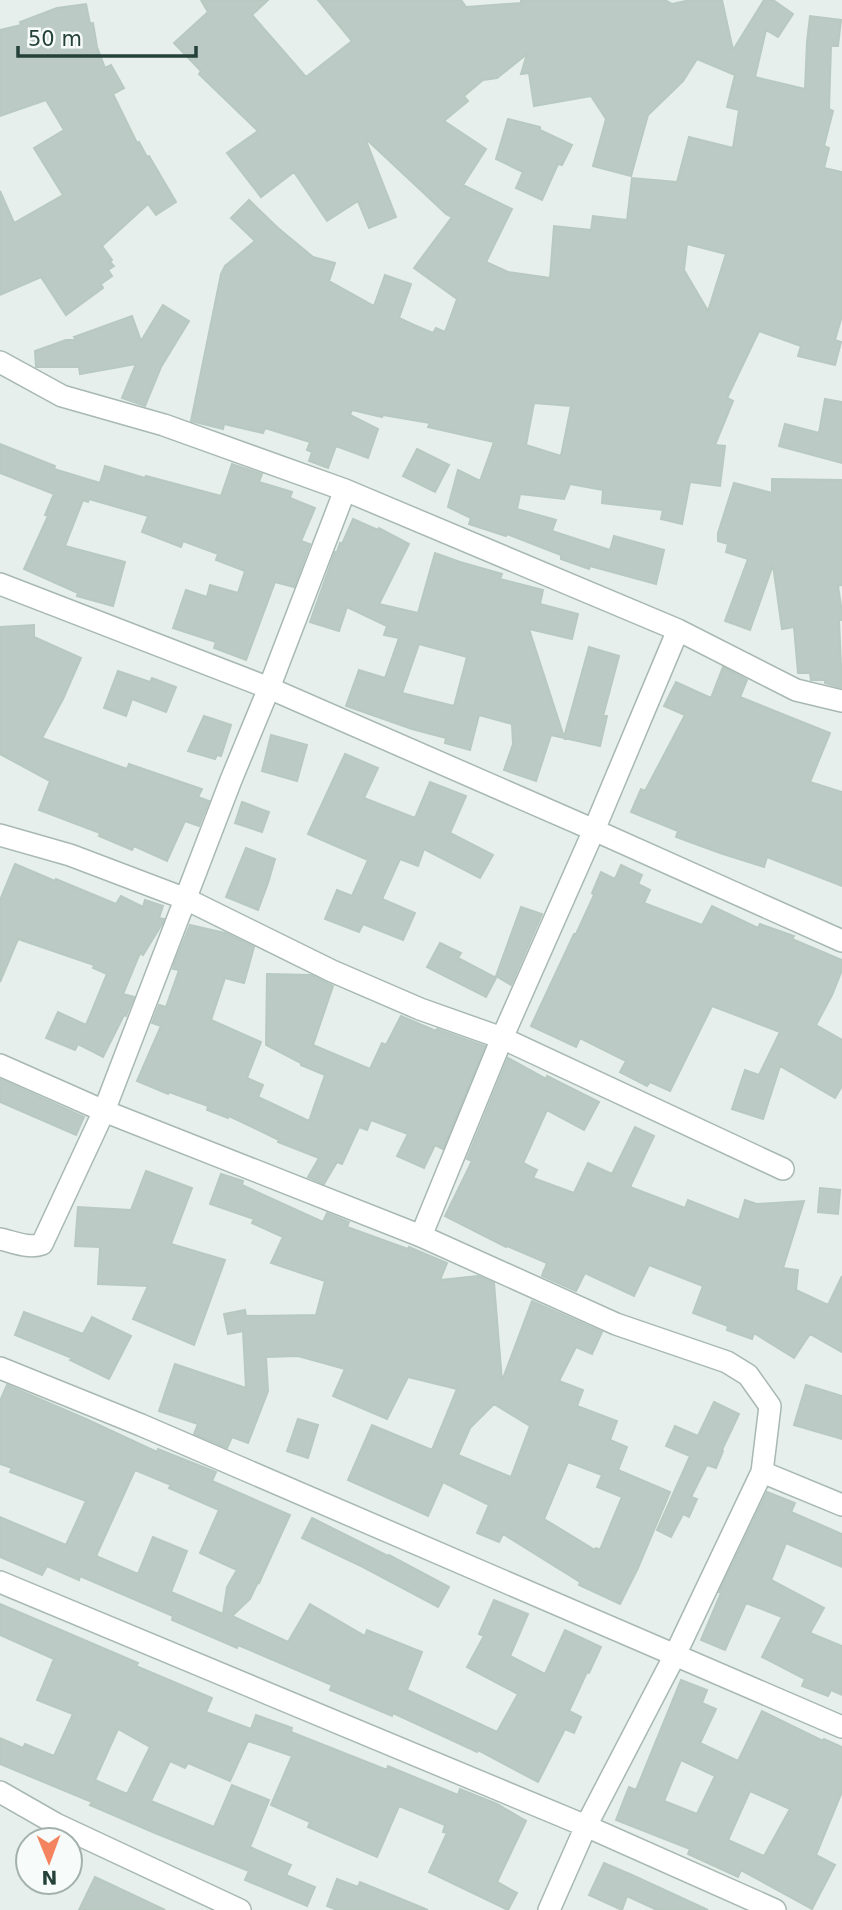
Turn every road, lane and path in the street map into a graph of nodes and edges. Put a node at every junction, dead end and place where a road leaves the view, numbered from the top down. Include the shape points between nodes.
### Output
1 (0, 362) edge
2 (345, 490) junction
3 (0, 584) edge
4 (678, 630) junction
5 (269, 688) junction
6 (842, 701) edge
7 (594, 830) junction
8 (0, 835) edge
9 (186, 899) junction
10 (842, 941) edge
11 (502, 1038) junction
12 (0, 1065) edge
13 (104, 1111) junction
14 (783, 1169) dead end
15 (421, 1236) junction
16 (0, 1239) edge
17 (0, 1368) edge
18 (762, 1472) junction
19 (842, 1505) edge
20 (0, 1582) edge
21 (674, 1655) junction
22 (842, 1727) edge
23 (0, 1792) edge
24 (586, 1826) junction
25 (240, 1910) edge
26 (549, 1910) edge
27 (775, 1910) edge

1 - 2 street via 62,396 164,425
2 - 4 street
2 - 5 street
3 - 5 street
4 - 6 street via 796,690
4 - 7 street
5 - 7 street
5 - 9 street
7 - 10 street
7 - 11 street
8 - 9 street via 70,855
9 - 11 street via 332,971
9 - 13 street
11 - 14 street
11 - 15 street
12 - 13 street
13 - 15 street
13 - 16 street via 43,1244 26,1246
15 - 18 street via 616,1324 727,1362 748,1375 770,1406
17 - 21 street
18 - 19 street
18 - 21 street
20 - 24 street
21 - 22 street
21 - 24 street
23 - 25 street via 56,1824
24 - 26 street
24 - 27 street

